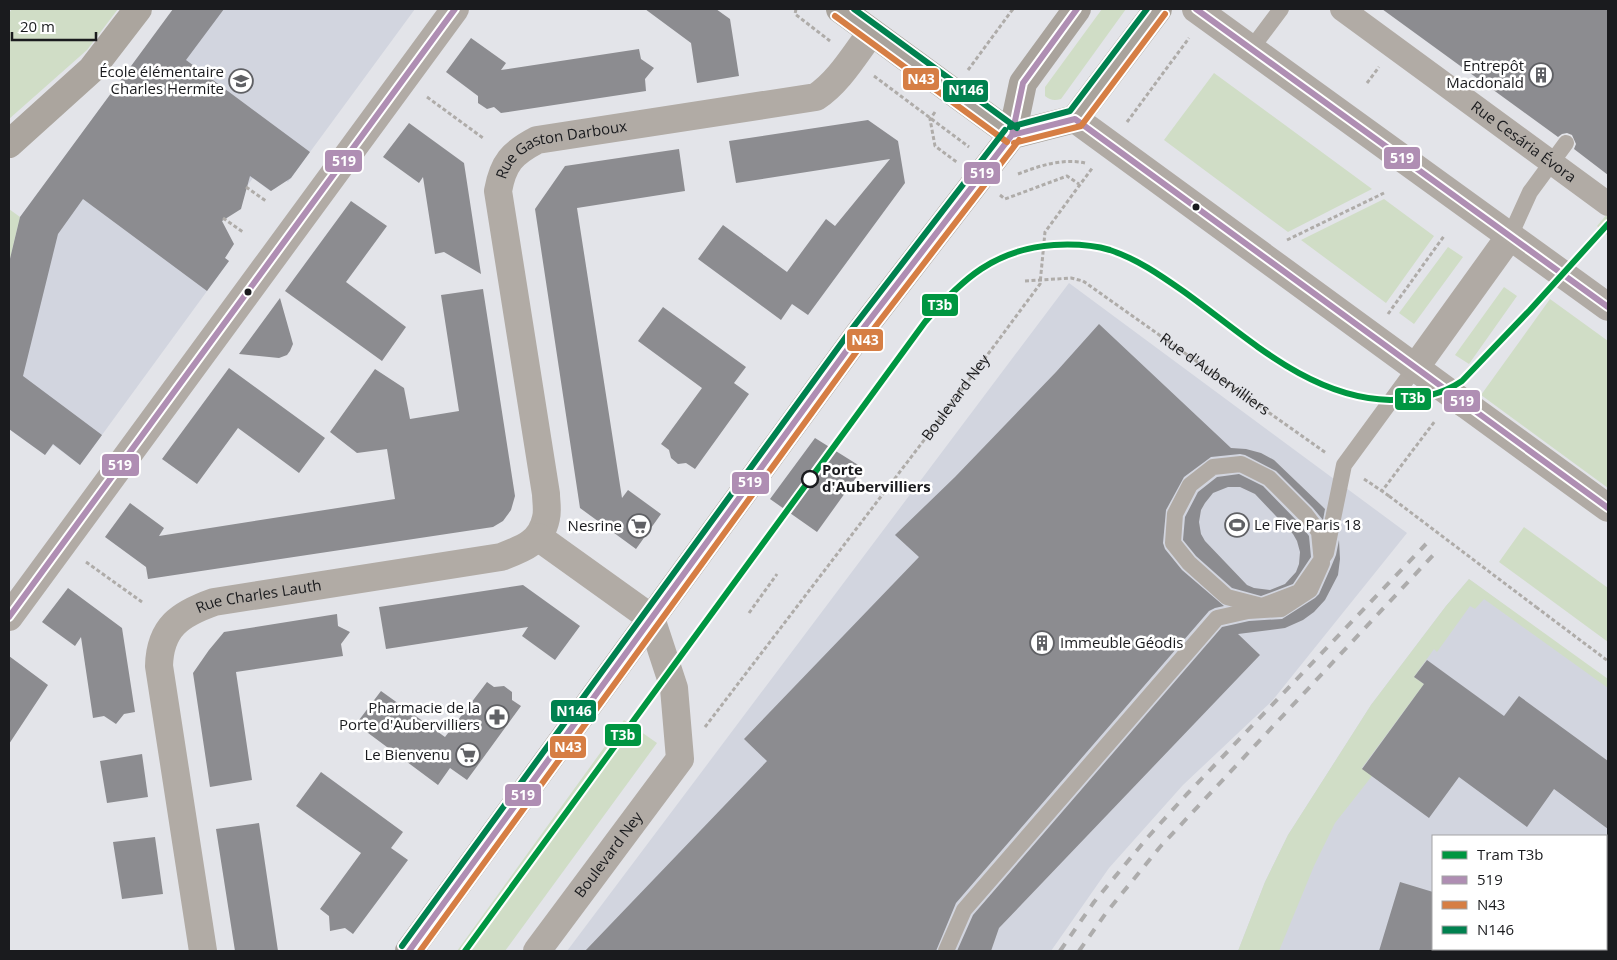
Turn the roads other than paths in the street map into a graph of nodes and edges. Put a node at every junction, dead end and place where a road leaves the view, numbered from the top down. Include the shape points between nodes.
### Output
1 (138, 9) edge
2 (455, 9) edge
3 (840, 9) edge
4 (1077, 9) edge
5 (1158, 9) edge
6 (1196, 9) edge
7 (1281, 9) edge
8 (1342, 9) edge
9 (872, 33) junction
10 (1251, 48) junction
11 (1075, 119) junction
12 (1012, 135) junction
13 (9, 144) edge
14 (1566, 144) dead end
15 (1608, 204) edge
16 (1510, 236) junction
17 (1608, 307) edge
18 (1415, 368) junction
19 (1608, 508) edge
20 (538, 537) junction
21 (9, 617) edge
22 (651, 618) junction
23 (203, 951) edge
24 (409, 951) edge
25 (537, 951) edge
26 (946, 951) edge

1 - 13 highway via 91,70
2 - 21 street
3 - 9 main road
4 - 12 main road via 1023,82
5 - 11 main road
6 - 10 main road
7 - 10 lane
8 - 15 street, Rue Cesária Évora
9 - 12 main road
9 - 20 street, Rue Gaston Darboux via 816,97 537,140 510,158 501,174 498,191 546,494 546,518
10 - 16 main road
11 - 12 main road
11 - 18 main road
12 - 22 main road via 871,318
14 - 16 lane, bridge via 1530,192
16 - 17 main road
16 - 18 main road
18 - 19 main road, bridge
18 - 26 lane via 1344,465 1326,553 1320,561 1298,592 1262,606 1227,597 1190,563 1173,543 1175,514 1190,485 1213,468 1241,464 1269,478 1320,532 1321,556 1322,563 1310,590 1281,609 1248,611 1218,618 964,910
20 - 22 street
20 - 23 street, Rue Charles Lauth via 523,549 501,557 214,602 193,610 172,625 164,638 159,666
22 - 24 main road
22 - 25 street, Boulevard Ney via 674,688 680,759

